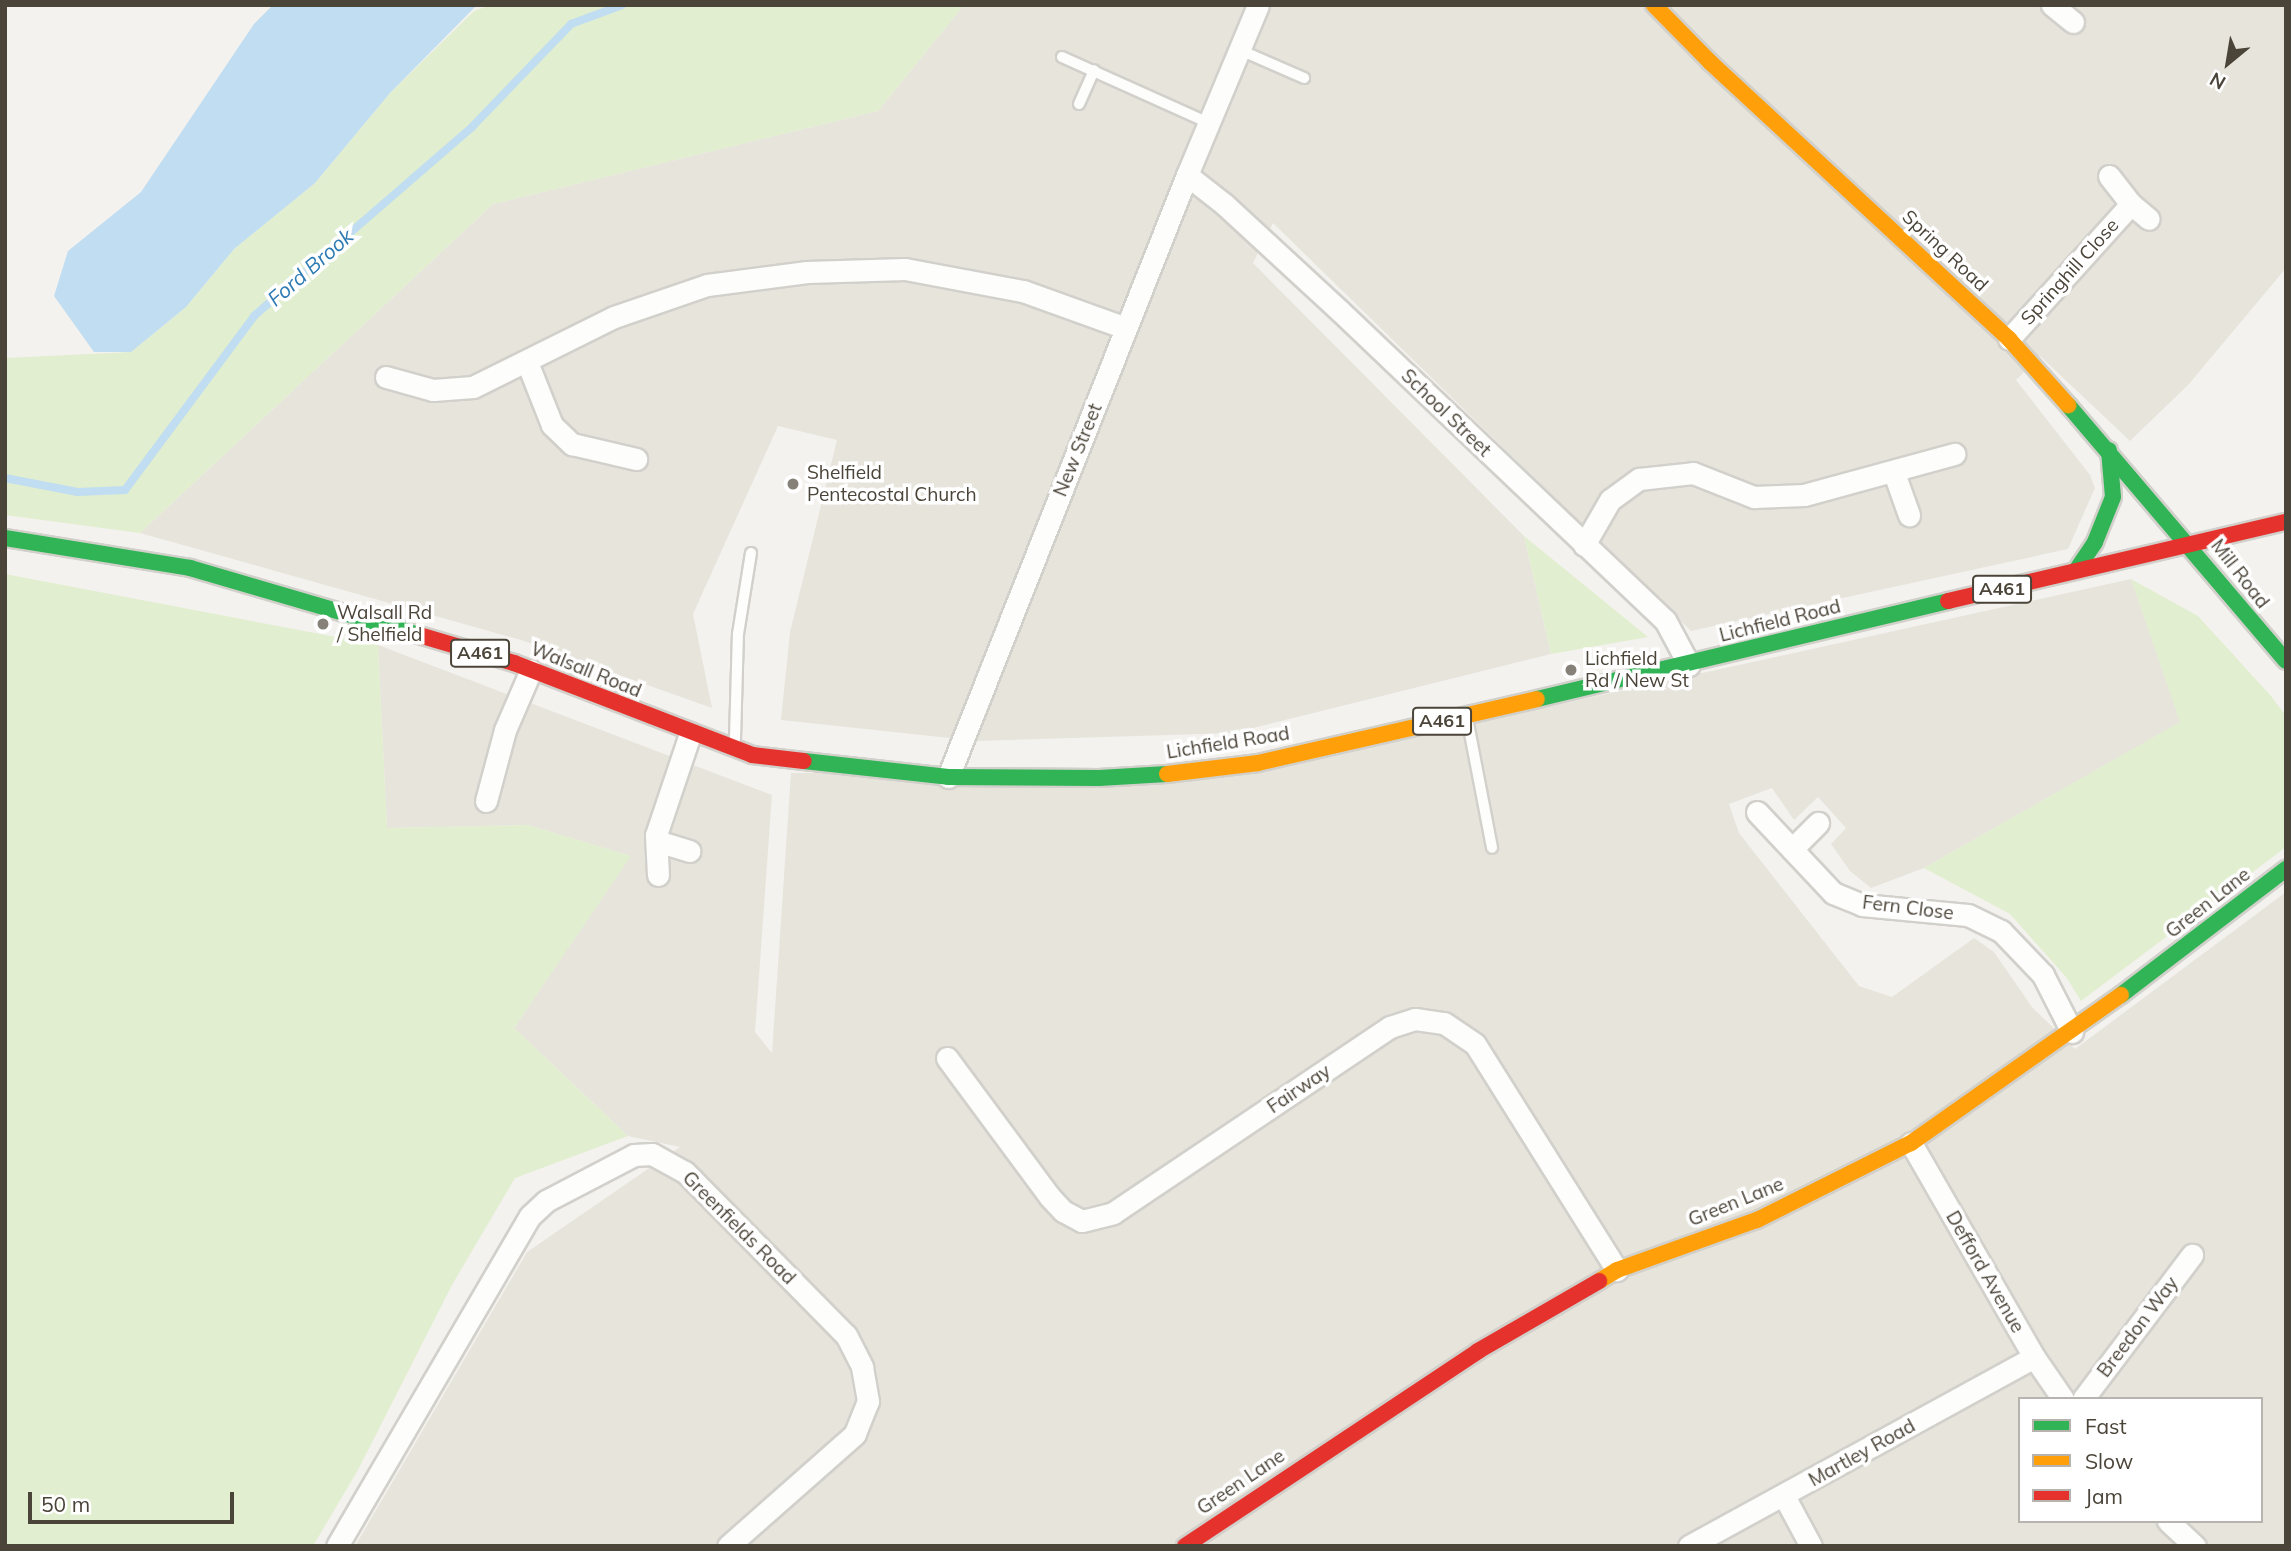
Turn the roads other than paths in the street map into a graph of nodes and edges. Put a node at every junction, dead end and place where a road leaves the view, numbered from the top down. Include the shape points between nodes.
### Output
1 (1258, 5) edge
2 (1654, 5) edge
3 (1240, 50) junction
4 (1062, 57) dead end
5 (1094, 69) junction
6 (1304, 78) dead end
7 (1079, 104) dead end
8 (1209, 123) junction
9 (1187, 175) junction
10 (2109, 176) dead end
11 (2131, 204) junction
12 (2149, 219) dead end
13 (1126, 328) junction
14 (2009, 339) junction
15 (527, 362) junction
16 (386, 377) dead end
17 (2109, 450) junction
18 (1954, 454) dead end
19 (636, 459) dead end
20 (1894, 473) junction
21 (1909, 515) dead end
22 (2286, 522) edge
23 (5, 538) edge
24 (2190, 544) junction
25 (1584, 545) junction
26 (751, 553) dead end
27 (2077, 569) junction
28 (2286, 661) edge
29 (1689, 665) junction
30 (531, 670) junction
31 (1467, 715) junction
32 (690, 734) junction
33 (734, 749) junction
34 (948, 777) junction
35 (486, 801) dead end
36 (1757, 811) dead end
37 (1818, 823) dead end
38 (657, 841) junction
39 (1492, 848) dead end
40 (1792, 849) junction
41 (689, 851) dead end
42 (2286, 869) edge
43 (658, 875) dead end
44 (2072, 1032) junction
45 (947, 1058) dead end
46 (1910, 1143) junction
47 (2192, 1255) dead end
48 (1617, 1270) junction
49 (2034, 1357) junction
50 (2062, 1397) edge
51 (2085, 1397) edge
52 (1784, 1496) junction
53 (2170, 1523) edge
54 (337, 1546) edge
55 (728, 1546) edge
56 (1185, 1546) edge
57 (1689, 1546) edge
58 (1811, 1546) edge
59 (2195, 1546) edge

1 - 3 street, New Street
2 - 14 main road, Spring Road
3 - 6 lane
3 - 8 street, New Street
4 - 5 lane
5 - 7 lane
5 - 8 lane
8 - 9 street, New Street
9 - 13 street, New Street
9 - 25 street, School Street via 1340,311
10 - 11 street, Springhill Close
11 - 12 street, Springhill Close
11 - 14 street, Springhill Close
13 - 15 street via 1023,291 918,272 807,272 707,285 614,317
13 - 34 street, New Street
14 - 17 main road, Spring Road
15 - 16 street via 473,387 433,390
15 - 19 street via 552,425 572,444
17 - 24 main road, Spring Road
17 - 27 main road via 2113,497 2095,542
18 - 20 street
20 - 21 street
20 - 25 street via 1804,495 1754,497 1693,473 1639,479 1610,500
22 - 24 main road, Lichfield Road / A461
23 - 30 main road, Walsall Road / A461 via 190,568
24 - 27 main road, Lichfield Road / A461
24 - 28 main road, Mill Road
25 - 29 street, School Street via 1665,620
26 - 33 lane via 738,634
27 - 29 main road, Lichfield Road / A461
29 - 31 main road, Lichfield Road / A461
30 - 32 main road, Walsall Road / A461
30 - 35 street via 505,730
31 - 34 main road, Lichfield Road / A461 via 1258,763 1171,774
31 - 39 lane
32 - 33 main road, Walsall Road / A461
32 - 38 street
33 - 34 main road, Walsall Road / A461 via 752,755
36 - 40 street, Fern Close
37 - 40 street
38 - 41 street
38 - 43 street
40 - 44 street, Fern Close via 1833,893 1862,905 1968,915 2001,931 2043,975
42 - 44 main road, Green Lane
44 - 46 main road, Green Lane
45 - 48 street, Fairway via 1049,1196 1063,1211 1082,1221 1113,1213 1390,1027 1415,1019 1444,1023 1475,1044
46 - 48 main road, Green Lane via 1756,1220
46 - 49 street, Defford Avenue
47 - 51 street, Breedon Way
48 - 56 main road, Green Lane via 1478,1352
49 - 50 street, Defford Avenue
49 - 52 street, Martley Road
52 - 57 street, Martley Road
52 - 58 street
53 - 59 street
54 - 55 street, Greenfields Road via 530,1216 546,1201 634,1155 652,1154 685,1172 846,1335 862,1367 869,1401 855,1434

